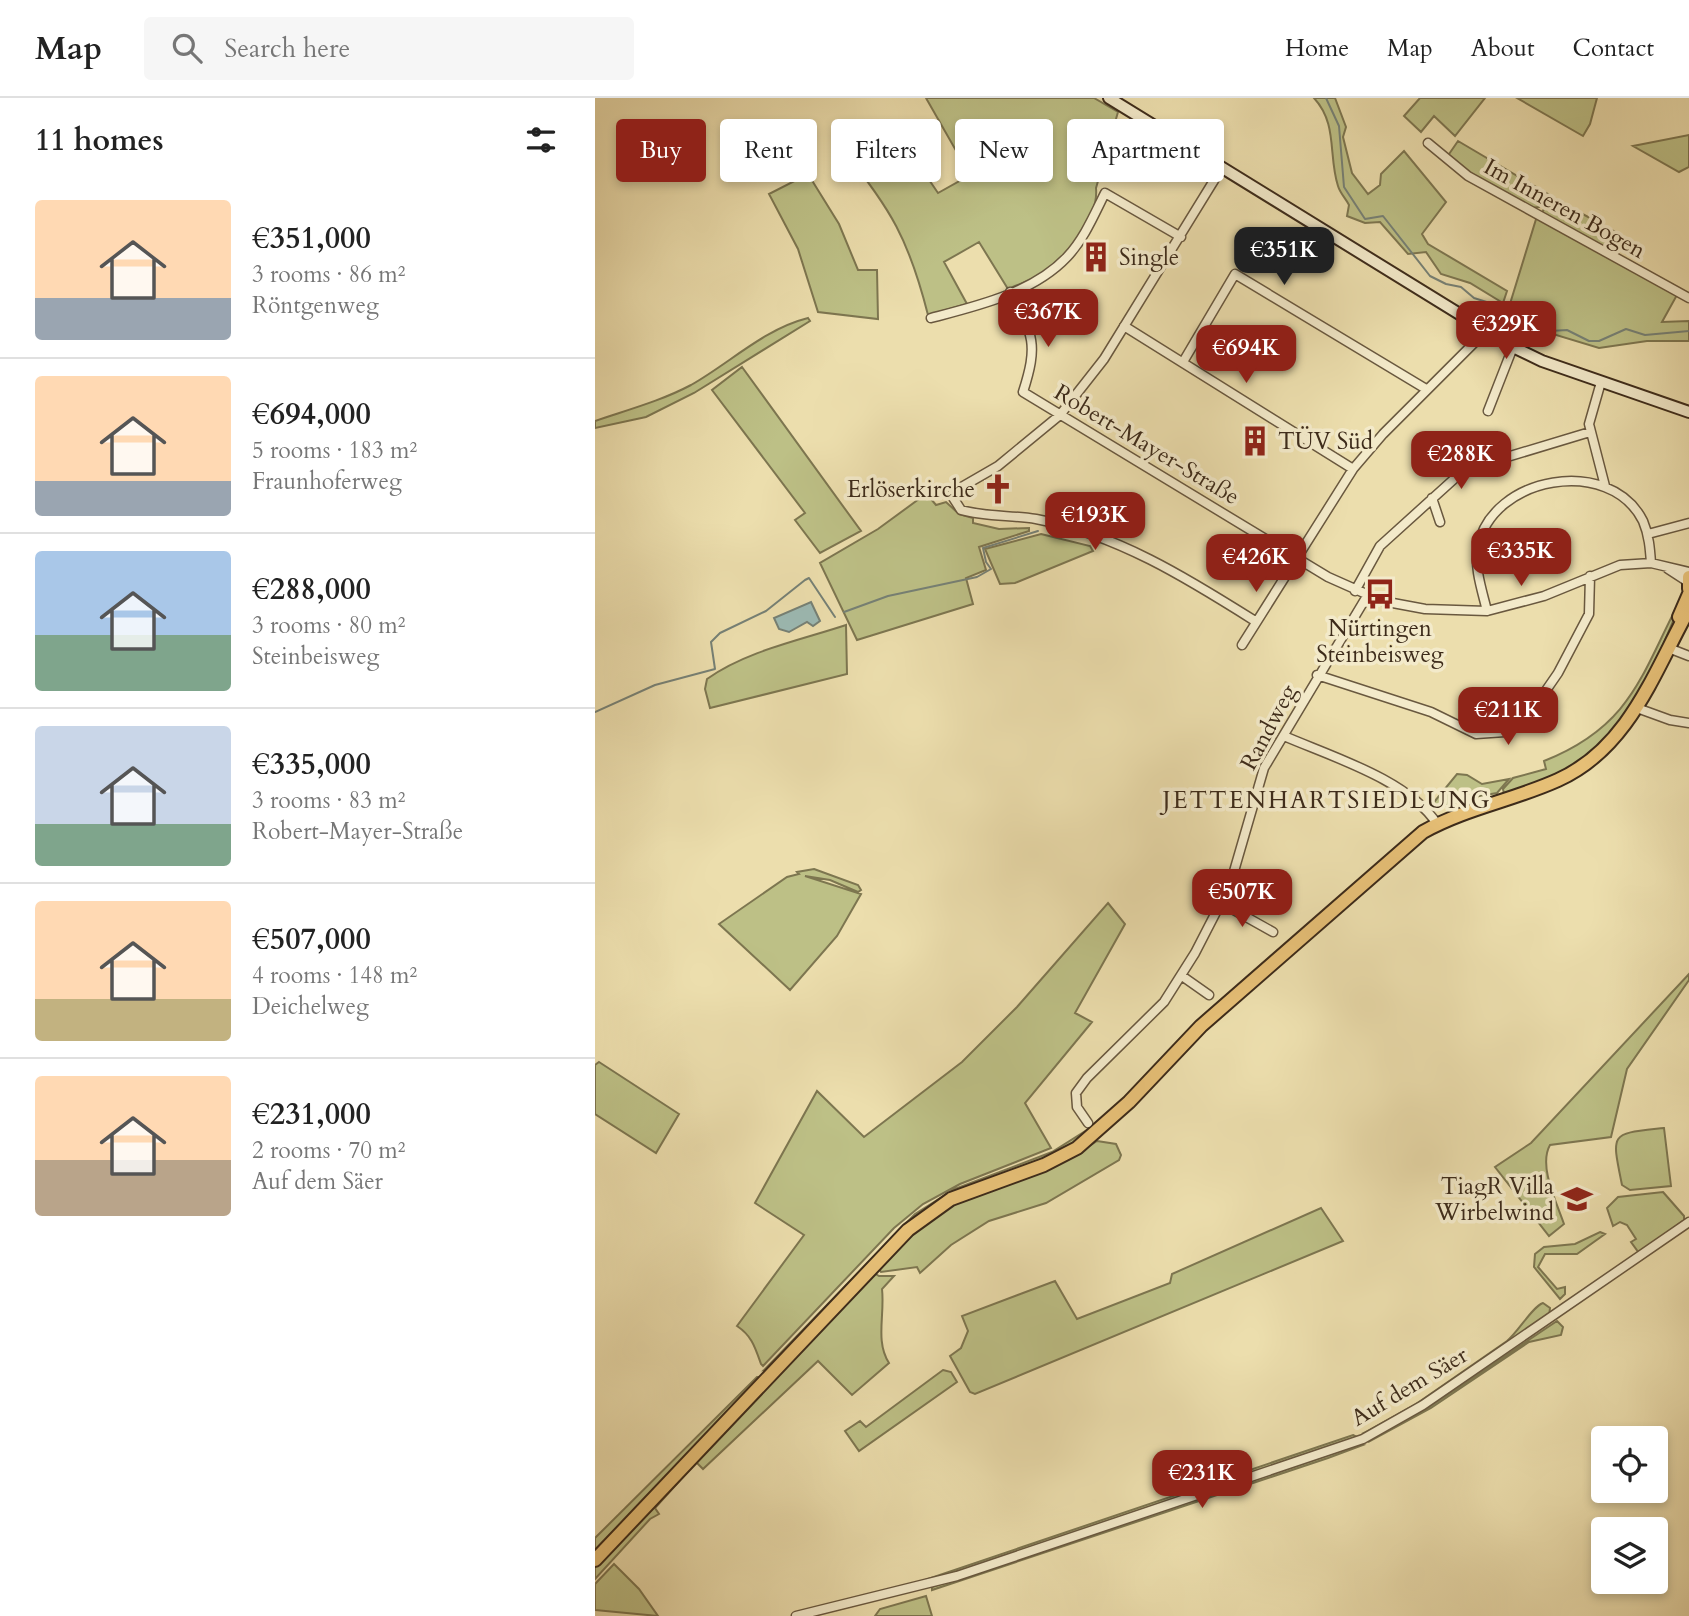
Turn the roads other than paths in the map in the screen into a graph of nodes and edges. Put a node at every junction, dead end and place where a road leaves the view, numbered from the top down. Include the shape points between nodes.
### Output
1 (1109, 98) edge
2 (1142, 119) edge
3 (1428, 143) dead end
4 (1224, 171) edge
5 (1213, 182) edge
6 (1181, 237) junction
7 (1010, 292) junction
8 (1689, 298) edge
9 (931, 318) dead end
10 (1124, 326) junction
11 (1486, 331) junction
12 (1513, 347) junction
13 (1183, 362) junction
14 (1601, 382) junction
15 (1426, 389) junction
16 (1488, 411) dead end
17 (1689, 412) edge
18 (1060, 415) junction
19 (1590, 432) junction
20 (1353, 469) junction
21 (1605, 486) junction
22 (1432, 498) junction
23 (1440, 522) dead end
24 (1689, 523) edge
25 (1648, 534) junction
26 (1297, 558) junction
27 (1651, 563) junction
28 (1590, 576) junction
29 (1689, 583) edge
30 (1355, 590) junction
31 (1367, 596) junction
32 (1689, 609) edge
33 (1487, 611) junction
34 (1255, 621) junction
35 (1676, 635) junction
36 (1242, 645) dead end
37 (1671, 649) junction
38 (1689, 656) edge
39 (1317, 675) junction
40 (1637, 708) junction
41 (1689, 723) edge
42 (1284, 736) junction
43 (1437, 824) junction
44 (1223, 904) junction
45 (1273, 932) dead end
46 (1182, 976) junction
47 (1209, 995) dead end
48 (1088, 1123) dead end
49 (1689, 1222) edge
50 (595, 1560) edge
51 (796, 1616) edge

1 - 2 street
3 - 8 street, Im Inneren Bogen via 1468,176
4 - 11 street
5 - 6 street
6 - 7 street via 1105,193 1068,257 1048,275
6 - 10 street
7 - 9 street
7 - 18 street, Robert-Mayer-Straße via 1029,325 1034,357 1023,392
10 - 13 street
10 - 18 street
11 - 12 street
11 - 15 street
12 - 14 street
12 - 16 street
13 - 15 street via 1235,274
13 - 20 street
14 - 17 street
14 - 19 street via 1588,424
15 - 20 street
18 - 26 street, Robert-Mayer-Straße
18 - 34 street via 1024,447 953,492 961,510 1035,519 1130,549
19 - 21 street
19 - 22 street via 1473,466
20 - 26 street
21 - 25 street via 1636,510
21 - 33 street via 1579,481 1540,486 1518,495 1495,513 1478,547
22 - 23 street
22 - 30 street via 1380,546
24 - 25 street
25 - 27 street
26 - 30 street, Robert-Mayer-Straße
26 - 34 street
27 - 28 street, Robert-Mayer-Straße via 1620,565
27 - 29 street, Robert-Mayer-Straße
28 - 33 street, Robert-Mayer-Straße via 1544,596
28 - 39 street via 1588,614 1564,663 1527,718 1505,732 1476,734 1431,712
29 - 35 main road
30 - 31 street, Robert-Mayer-Straße
31 - 33 street, Robert-Mayer-Straße via 1425,609
31 - 39 street, Randweg
32 - 35 main road
34 - 36 street
35 - 37 main road
37 - 38 street
37 - 40 main road
39 - 42 street, Randweg
40 - 41 street
40 - 43 main road via 1605,745 1573,772
42 - 43 street via 1357,765 1426,810
42 - 44 street, Randweg via 1264,768
43 - 50 main road via 1408,843 1201,1026 1129,1102 1077,1148 951,1199 908,1230
44 - 45 street
44 - 46 street, Randweg
46 - 47 street
46 - 48 street, Randweg via 1144,1025 1081,1085 1075,1100
49 - 51 street, Auf dem Säer via 1423,1405 1363,1439 957,1576

